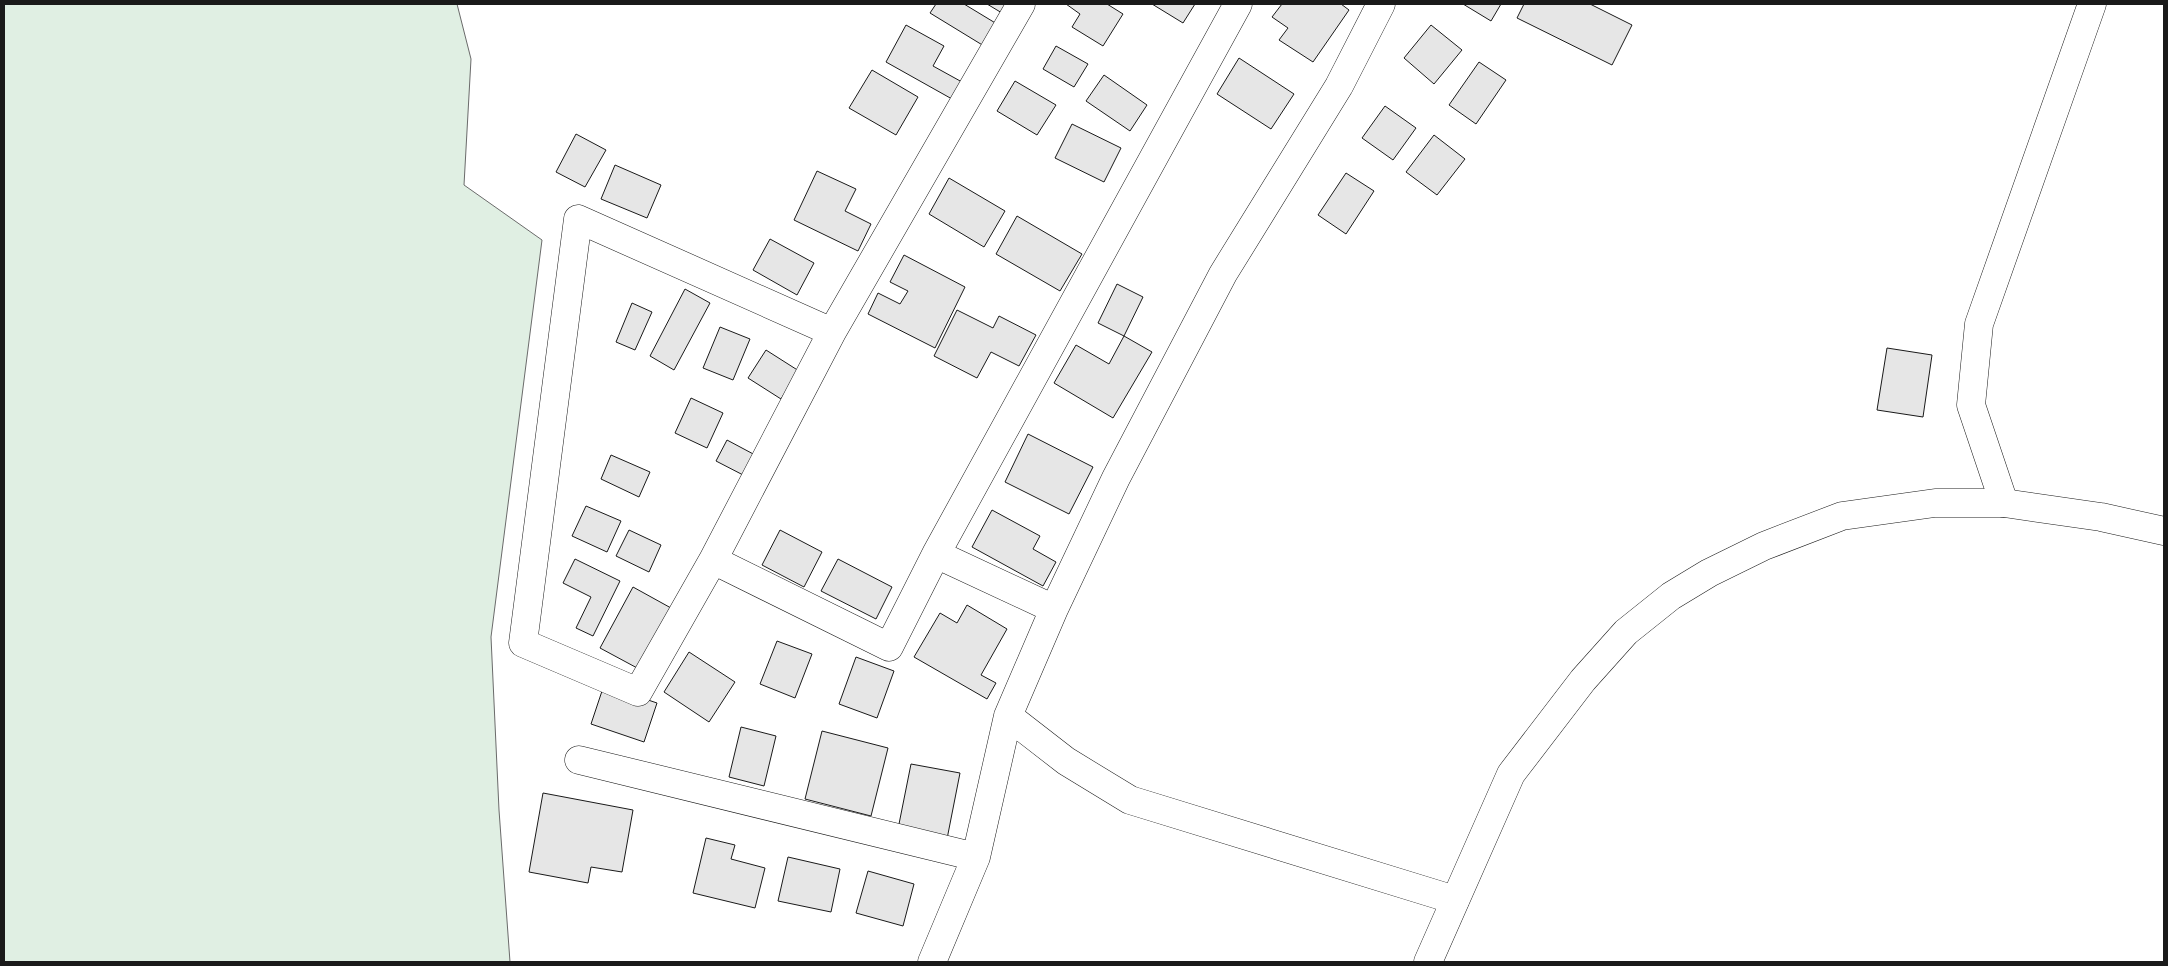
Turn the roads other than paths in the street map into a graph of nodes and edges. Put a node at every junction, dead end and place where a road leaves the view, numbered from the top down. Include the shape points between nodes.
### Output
1 (1021, 4) edge
2 (1238, 4) edge
3 (1381, 4) edge
4 (2092, 4) edge
5 (832, 332) junction
6 (2004, 503) junction
7 (2164, 531) edge
8 (936, 554) junction
9 (713, 560) junction
10 (1054, 609) junction
11 (1008, 716) junction
12 (579, 760) dead end
13 (976, 857) junction
14 (1455, 900) junction
15 (932, 962) edge
16 (1428, 962) edge

1 - 5 street
2 - 8 street
3 - 10 street via 1339,86 1223,274 1116,478
4 - 6 street via 1979,324 1971,405
5 - 9 street
5 - 9 street via 578,219 523,643 638,692
6 - 7 street via 2101,517
6 - 14 street via 1935,502 1842,516 1764,546 1671,596 1620,639 1511,774
8 - 9 street via 888,647
8 - 10 street
10 - 11 street
11 - 13 street
11 - 14 street via 1066,761 1130,800
12 - 13 street
13 - 15 street
14 - 16 street

